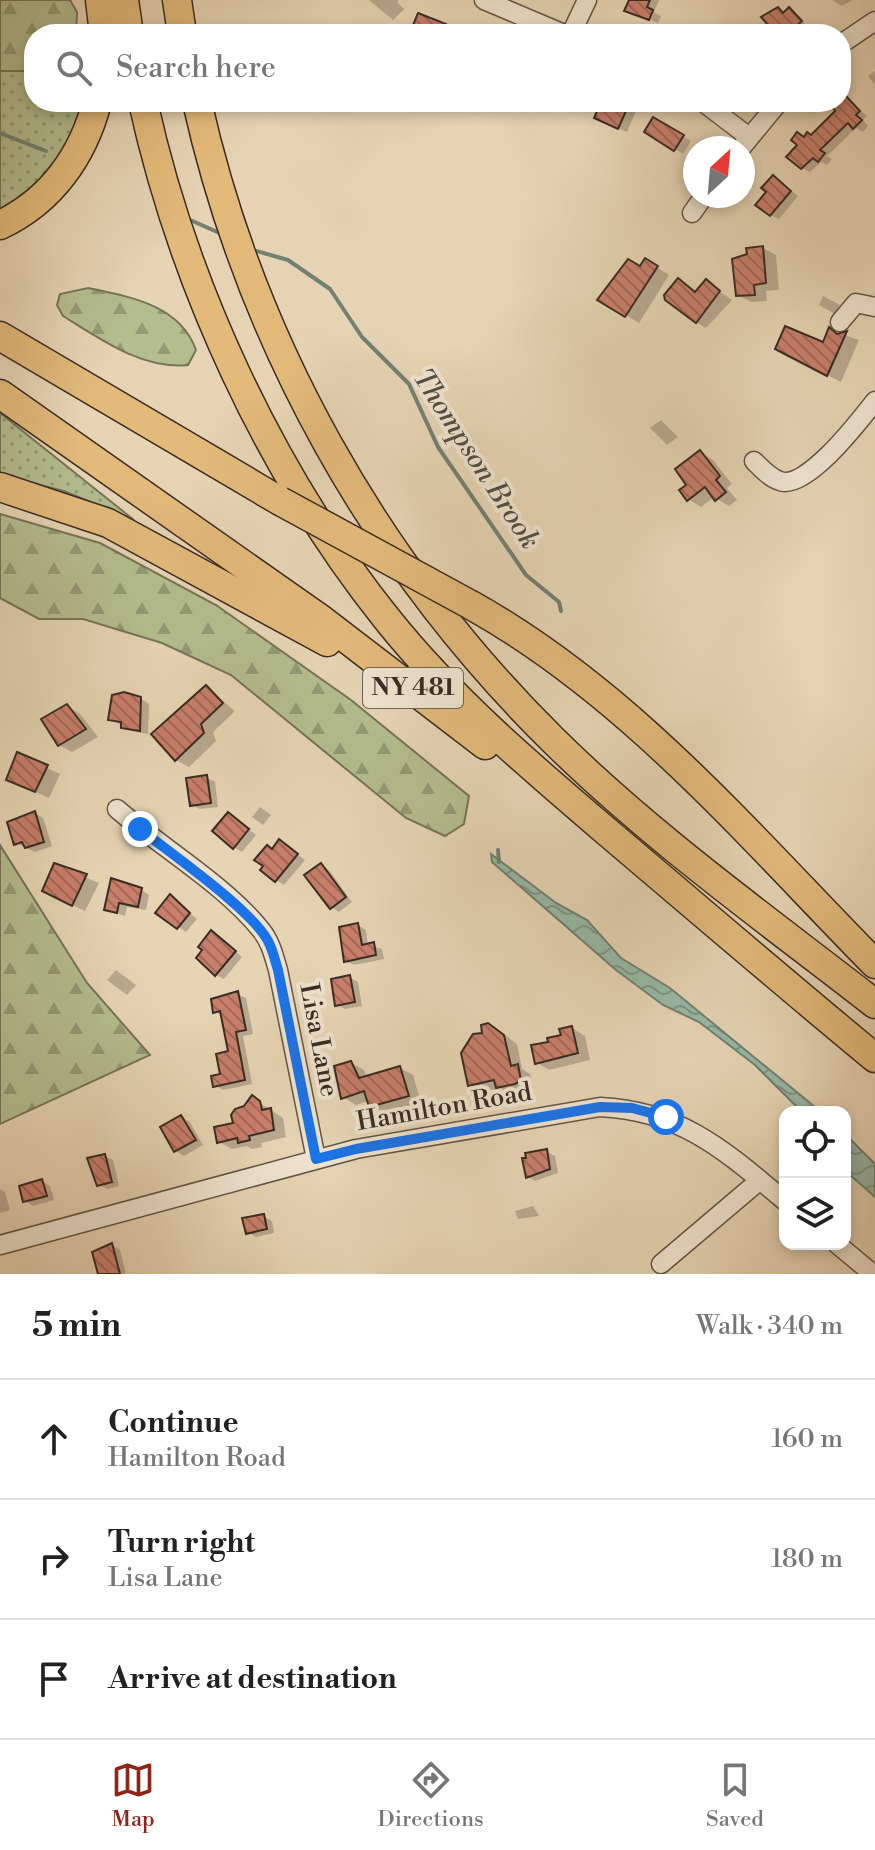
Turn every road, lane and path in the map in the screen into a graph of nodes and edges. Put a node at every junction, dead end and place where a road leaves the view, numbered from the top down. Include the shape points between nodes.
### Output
1 (100, 0) edge
2 (124, 0) edge
3 (177, 0) edge
4 (484, 0) edge
5 (587, 0) edge
6 (875, 21) edge
7 (103, 24) edge
8 (128, 24) edge
9 (181, 24) edge
10 (540, 24) edge
11 (576, 24) edge
12 (851, 37) edge
13 (94, 112) edge
14 (145, 112) edge
15 (200, 112) edge
16 (713, 112) edge
17 (771, 112) edge
18 (738, 136) edge
19 (751, 136) edge
20 (696, 208) edge
21 (692, 213) dead end
22 (0, 225) edge
23 (875, 307) edge
24 (840, 322) dead end
25 (0, 336) edge
26 (0, 394) edge
27 (875, 401) edge
28 (754, 461) dead end
29 (0, 487) edge
30 (426, 699) junction
31 (117, 809) dead end
32 (875, 964) edge
33 (810, 1004) junction
34 (875, 1004) edge
35 (875, 1058) edge
36 (316, 1159) junction
37 (760, 1180) junction
38 (779, 1196) edge
39 (0, 1245) edge
40 (844, 1250) edge
41 (661, 1264) dead end
42 (873, 1274) edge

1 - 7 highway
2 - 8 highway
3 - 9 highway
4 - 10 street
5 - 11 street
6 - 12 street
13 - 22 highway via 58,183 35,205
14 - 33 highway via 183,246 220,337 276,448 387,620 531,767
15 - 34 highway via 220,194 257,297 306,406 404,564 491,673 553,740 642,820
16 - 18 street
17 - 19 street
20 - 21 street
23 - 24 street via 856,303
25 - 32 highway, bridge via 552,654 629,715
26 - 30 highway, NY 481 via 181,518
27 - 28 street via 808,473 792,482 780,481
29 - 30 highway via 73,509 145,541
30 - 33 highway, NY 481
31 - 36 street, Lisa Lane via 218,891 269,941
33 - 35 highway
36 - 37 street, Hamilton Road via 522,1119 600,1107 632,1108 689,1128
36 - 39 street, Hamilton Road
37 - 38 street, Hamilton Road
37 - 41 street
40 - 42 street

